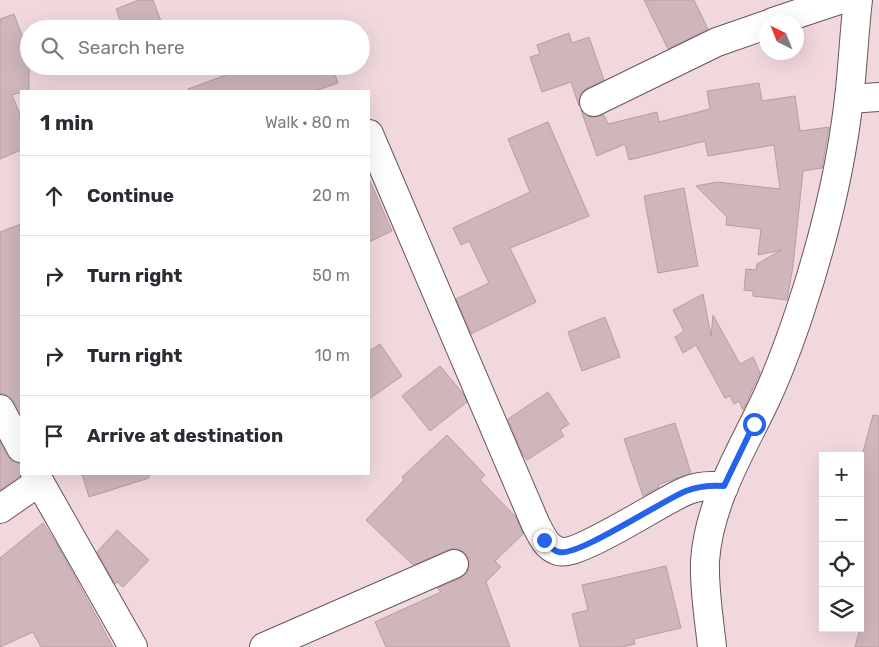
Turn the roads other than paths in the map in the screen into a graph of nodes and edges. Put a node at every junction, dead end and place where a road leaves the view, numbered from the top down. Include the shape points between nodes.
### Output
1 (840, 0) edge
2 (858, 0) edge
3 (794, 15) edge
4 (759, 27) edge
5 (879, 97) edge
6 (849, 99) junction
7 (594, 102) dead end
8 (370, 136) edge
9 (0, 409) edge
10 (20, 446) edge
11 (37, 478) edge
12 (724, 486) junction
13 (0, 509) edge
14 (454, 564) dead end
15 (133, 647) edge
16 (264, 647) edge
17 (712, 647) edge

1 - 3 street
2 - 6 street
4 - 7 street via 717,42
5 - 6 street
6 - 12 street via 826,222 801,310 767,396
8 - 12 street via 536,526 551,548 560,552 570,551 688,490
9 - 10 street
11 - 13 street
11 - 15 street
12 - 17 street via 706,560 706,597
14 - 16 street

